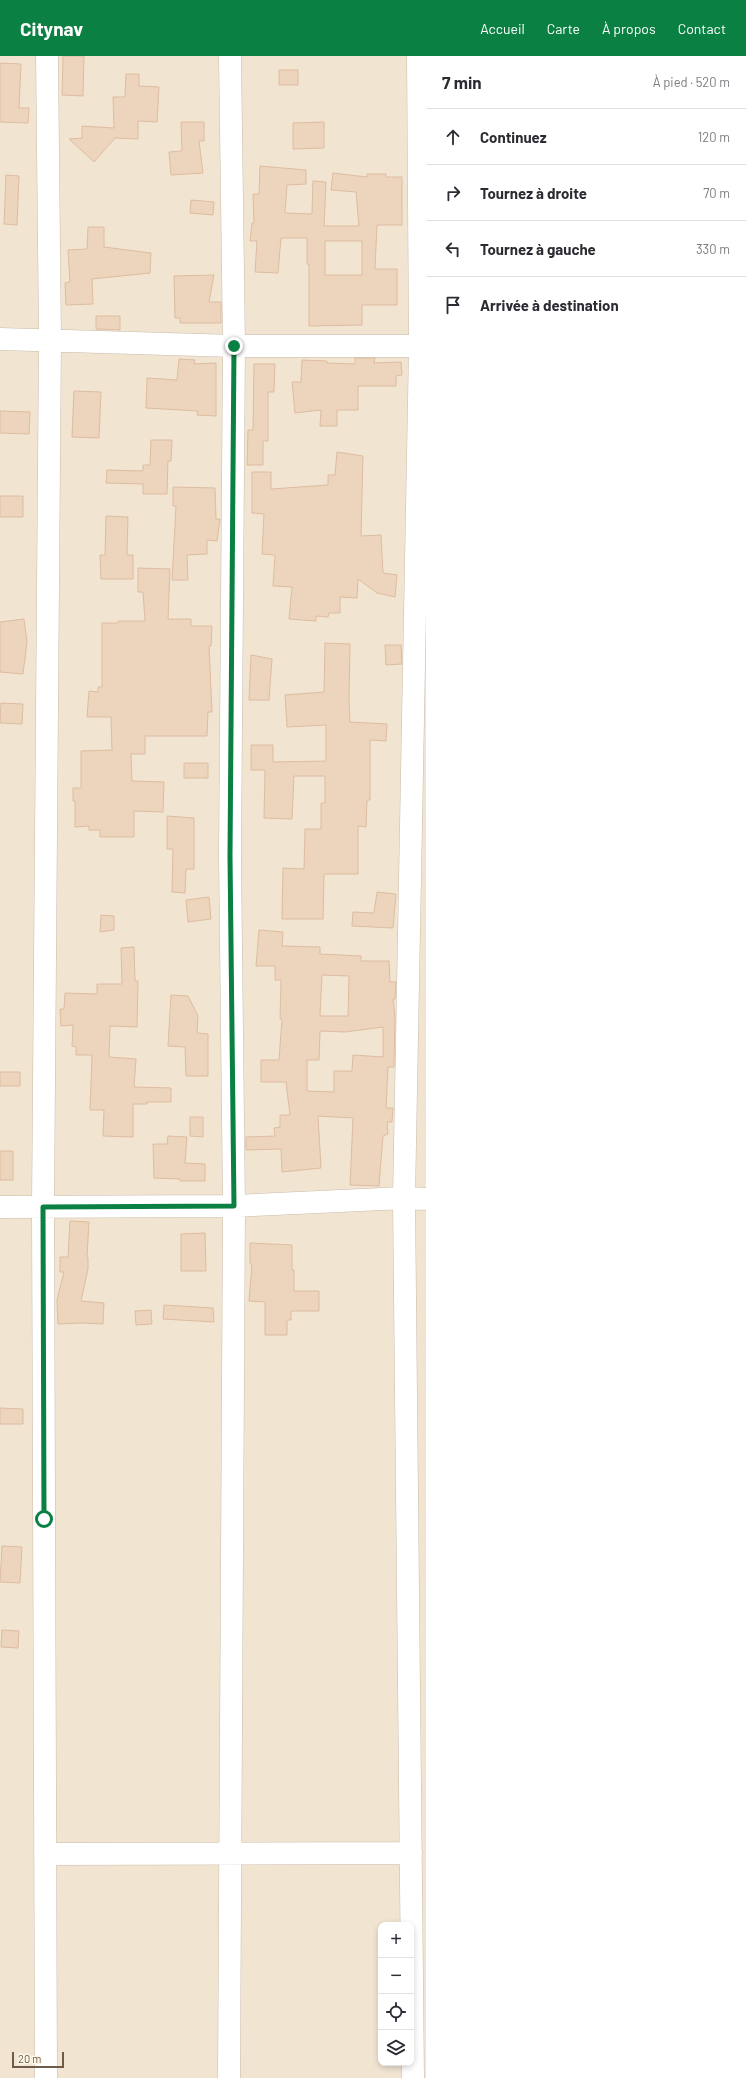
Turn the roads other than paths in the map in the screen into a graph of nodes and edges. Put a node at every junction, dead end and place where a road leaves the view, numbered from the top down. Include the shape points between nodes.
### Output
1 (47, 56) edge
2 (230, 56) edge
3 (418, 56) edge
4 (0, 339) edge
5 (50, 339) junction
6 (234, 346) junction
7 (423, 347) edge
8 (404, 1198) junction
9 (426, 1199) edge
10 (234, 1206) junction
11 (0, 1207) edge
12 (43, 1207) junction
13 (230, 1853) junction
14 (411, 1853) junction
15 (45, 1854) junction
16 (46, 2078) edge
17 (229, 2078) edge
18 (412, 2078) edge

1 - 5 street
2 - 6 street
3 - 7 street
4 - 5 street
5 - 6 street
5 - 12 street
6 - 7 street
6 - 10 street via 230,856
7 - 8 street
8 - 9 street
8 - 10 street
8 - 14 street
10 - 12 street
10 - 13 street
11 - 12 street
12 - 15 street
13 - 14 street
13 - 15 street
13 - 17 street
14 - 18 street
15 - 16 street

